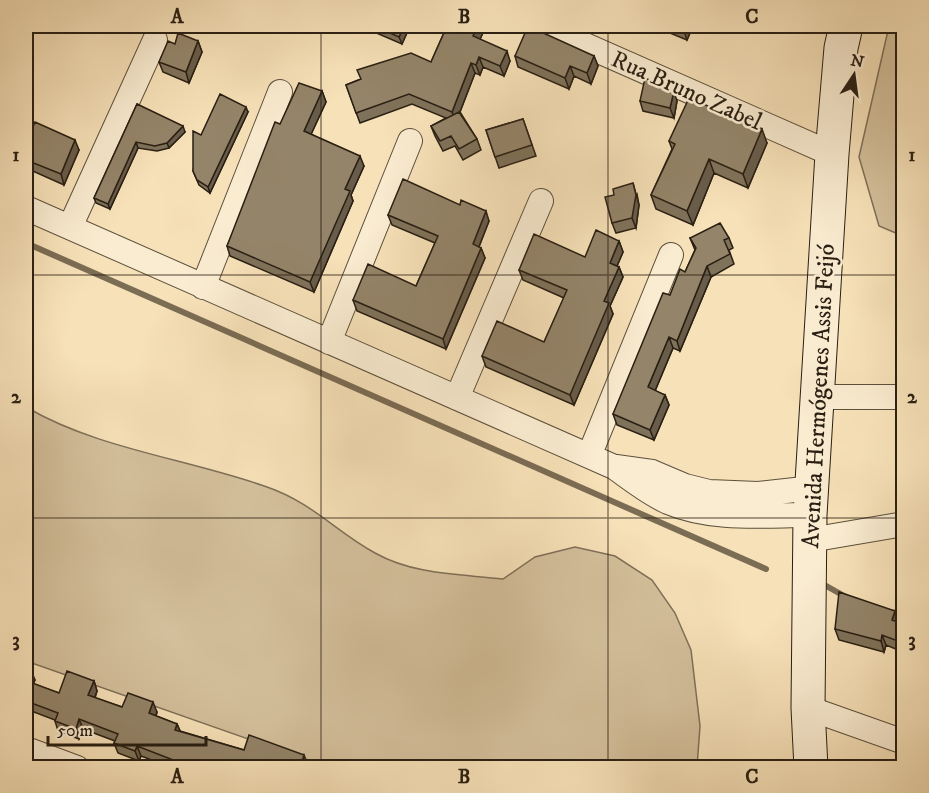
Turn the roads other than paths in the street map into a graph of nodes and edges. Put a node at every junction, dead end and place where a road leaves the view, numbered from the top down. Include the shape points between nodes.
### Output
1 (542, 26) edge
2 (846, 26) edge
3 (155, 40) dead end
4 (280, 92) dead end
5 (410, 141) dead end
6 (832, 154) junction
7 (541, 201) dead end
8 (26, 208) edge
9 (70, 227) junction
10 (671, 255) dead end
11 (204, 287) junction
12 (329, 342) junction
13 (817, 397) junction
14 (903, 397) edge
15 (457, 398) junction
16 (590, 456) junction
17 (811, 514) junction
18 (903, 524) edge
19 (808, 708) junction
20 (903, 742) edge
21 (26, 749) edge
22 (76, 768) edge
23 (811, 768) edge

1 - 6 street, Rua Bruno Zabel
2 - 6 main road, Avenida Hermógenes Assis Feijó
3 - 9 street
4 - 11 street
5 - 12 street
6 - 13 main road, Avenida Hermógenes Assis Feijó
7 - 15 street
8 - 9 street
9 - 11 street
10 - 16 street
11 - 12 street
12 - 15 street
13 - 14 street
13 - 17 main road, Avenida Hermógenes Assis Feijó
15 - 16 street
16 - 17 street via 670,502 700,510 734,516
17 - 18 street
17 - 19 main road, Avenida Hermógenes Assis Feijó
19 - 20 street
19 - 23 main road, Avenida Hermógenes Assis Feijó
21 - 22 street

